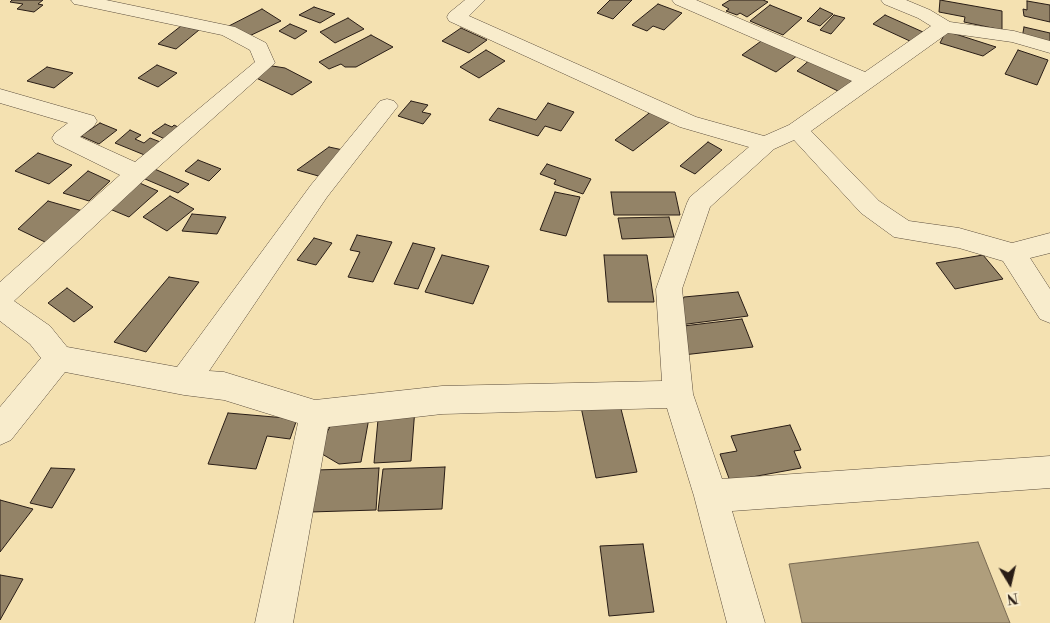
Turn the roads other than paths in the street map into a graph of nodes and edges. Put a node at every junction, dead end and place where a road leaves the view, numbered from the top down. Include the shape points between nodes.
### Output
1 (80, 0) edge
2 (476, 0) edge
3 (681, 0) edge
4 (890, 0) edge
5 (933, 14) edge
6 (1050, 47) edge
7 (866, 80) junction
8 (0, 96) edge
9 (387, 106) dead end
10 (797, 130) junction
11 (766, 144) junction
12 (137, 172) junction
13 (1050, 243) edge
14 (1012, 253) junction
15 (0, 298) edge
16 (0, 306) edge
17 (1050, 310) edge
18 (60, 358) junction
19 (184, 382) junction
20 (678, 394) junction
21 (315, 414) junction
22 (0, 430) edge
23 (1050, 472) edge
24 (711, 496) junction
25 (274, 623) edge
26 (746, 623) edge

1 - 12 street via 228,31 259,47 265,63
2 - 11 street via 456,16 688,122
3 - 7 street
4 - 5 street
5 - 6 street
5 - 7 street via 938,30
7 - 10 street
8 - 12 street via 86,122 63,138
9 - 19 street via 320,191
10 - 11 street
10 - 14 street via 870,207 903,230 958,238
11 - 20 street via 699,203 669,289
12 - 15 street
13 - 14 street
14 - 17 street
16 - 18 street via 40,335
18 - 19 street
18 - 22 street
19 - 21 street via 224,386
20 - 21 street via 442,400
20 - 24 street
21 - 25 street
23 - 24 street
24 - 26 street

